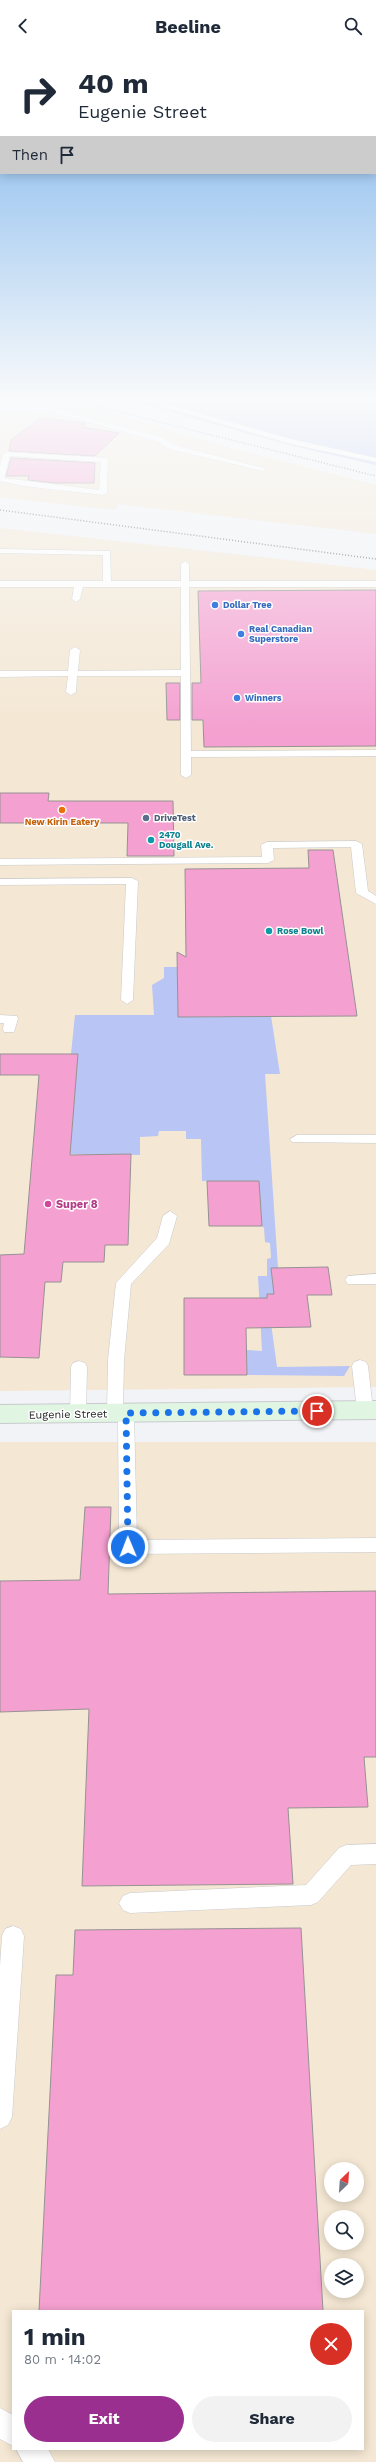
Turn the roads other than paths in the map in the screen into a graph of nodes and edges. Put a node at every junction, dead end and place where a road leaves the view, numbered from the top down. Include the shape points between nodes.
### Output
1 (0, 551) edge
2 (185, 564) dead end
3 (0, 584) edge
4 (79, 584) junction
5 (107, 584) junction
6 (185, 584) junction
7 (376, 584) edge
8 (76, 599) dead end
9 (75, 650) dead end
10 (186, 673) junction
11 (0, 674) edge
12 (73, 674) junction
13 (71, 692) dead end
14 (376, 753) edge
15 (186, 754) junction
16 (186, 775) dead end
17 (0, 862) edge
18 (0, 882) edge
19 (376, 901) edge
20 (127, 1000) dead end
21 (0, 1019) edge
22 (9, 1029) dead end
23 (297, 1139) dead end
24 (376, 1140) edge
25 (170, 1216) dead end
26 (376, 1279) edge
27 (353, 1280) dead end
28 (360, 1366) dead end
29 (78, 1367) dead end
30 (370, 1410) edge
31 (120, 1413) junction
32 (0, 1414) edge
33 (78, 1414) junction
34 (376, 1545) edge
35 (376, 1854) edge
36 (130, 1904) dead end
37 (13, 1936) dead end
38 (0, 2117) edge
39 (0, 2420) edge
40 (12, 2433) edge
41 (30, 2450) edge
42 (42, 2462) edge

1 - 5 lane via 107,553
2 - 6 lane
3 - 4 lane
4 - 5 lane
4 - 8 lane
5 - 6 lane
6 - 7 lane
6 - 10 lane
9 - 12 lane
10 - 12 lane
10 - 15 lane
11 - 12 lane
12 - 13 lane
14 - 15 lane
15 - 16 lane
17 - 19 lane via 268,860 267,845 356,844 362,893
18 - 20 lane via 132,881
21 - 22 lane via 12,1019
23 - 24 lane
25 - 31 lane via 164,1240 124,1283 116,1360
26 - 27 lane
28 - 30 lane
29 - 33 lane
30 - 31 street, Eugenie Street
31 - 33 street, Eugenie Street
31 - 34 lane via 128,1547
32 - 33 street, Eugenie Street
35 - 36 lane via 346,1855 311,1895
37 - 38 lane
39 - 40 lane
41 - 42 lane

